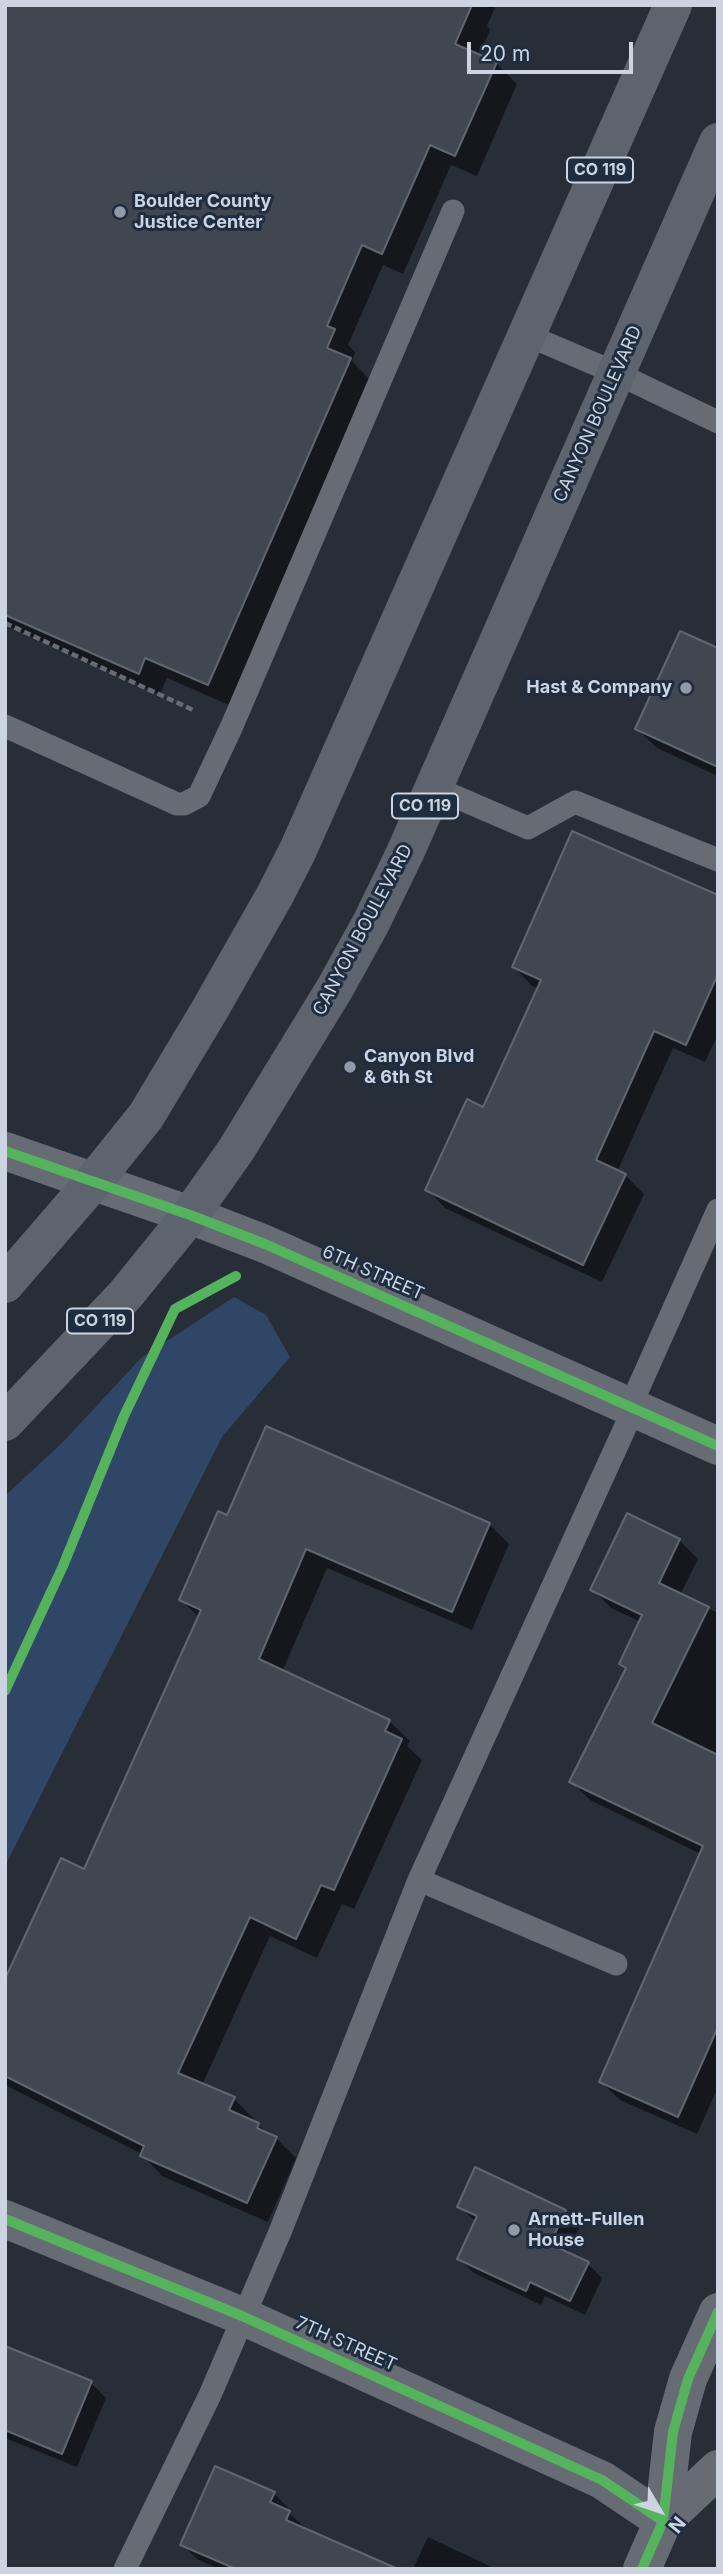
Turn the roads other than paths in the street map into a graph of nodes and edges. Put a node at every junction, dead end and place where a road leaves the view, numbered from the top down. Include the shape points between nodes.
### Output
1 (673, 5) edge
2 (718, 142) edge
3 (453, 211) dead end
4 (527, 335) junction
5 (616, 373) junction
6 (718, 422) edge
7 (5, 726) edge
8 (433, 788) junction
9 (718, 860) edge
10 (5, 1151) edge
11 (93, 1182) junction
12 (718, 1210) edge
13 (190, 1215) junction
14 (5, 1284) edge
15 (634, 1408) junction
16 (5, 1422) edge
17 (718, 1446) edge
18 (419, 1880) junction
19 (616, 1964) dead end
20 (5, 2219) edge
21 (718, 2312) edge
22 (243, 2316) junction
23 (718, 2469) edge
24 (663, 2521) junction
25 (125, 2569) edge
26 (642, 2569) edge

1 - 4 main road, CO 119
2 - 5 main road, CANYON BOULEVARD / CO 119
3 - 7 lane via 199,796 177,804
4 - 5 lane
4 - 11 main road, CO 119 via 298,850 146,1116
5 - 6 lane
5 - 8 main road, CANYON BOULEVARD / CO 119
8 - 9 lane via 528,828 575,802
8 - 13 main road, CANYON BOULEVARD / CO 119 via 385,894 335,988 236,1150
10 - 11 street, 6TH STREET
11 - 13 street, 6TH STREET
11 - 14 main road, CO 119
12 - 15 lane via 636,1391
13 - 15 street, 6TH STREET
13 - 16 main road, CANYON BOULEVARD / CO 119 via 126,1294
15 - 17 street, 6TH STREET
15 - 18 lane
18 - 19 lane
18 - 22 lane
20 - 22 street, 7TH STREET
21 - 24 street via 688,2379 673,2432
22 - 24 street, 7TH STREET via 602,2480
22 - 25 lane
23 - 24 street
24 - 26 street

